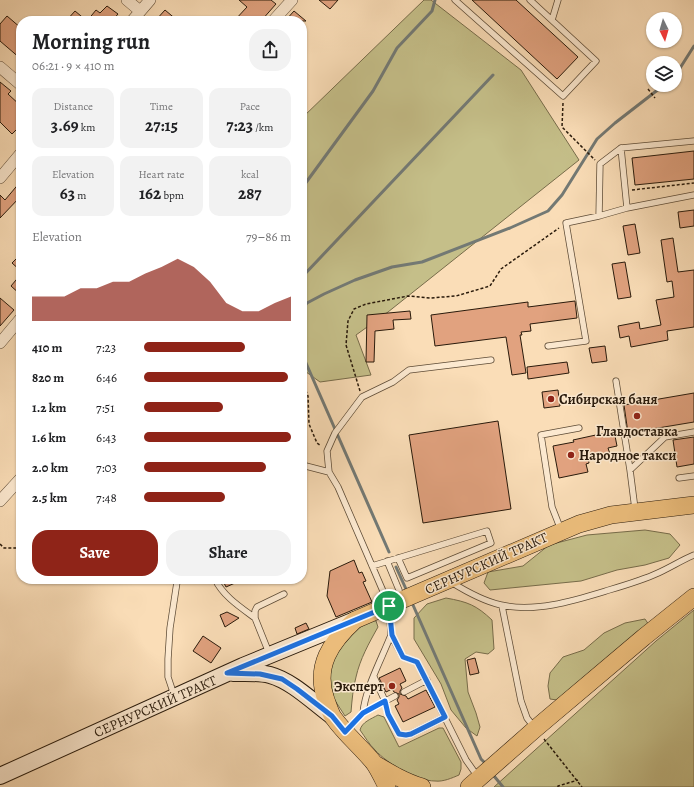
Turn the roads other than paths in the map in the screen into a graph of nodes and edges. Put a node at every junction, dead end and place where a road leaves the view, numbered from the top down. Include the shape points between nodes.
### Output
1 (127, 0) edge
2 (150, 0) edge
3 (292, 0) edge
4 (455, 0) edge
5 (530, 0) edge
6 (558, 0) edge
7 (140, 11) junction
8 (136, 16) edge
9 (278, 16) edge
10 (552, 20) junction
11 (0, 67) edge
12 (16, 81) edge
13 (694, 141) edge
14 (621, 148) junction
15 (16, 162) edge
16 (0, 178) edge
17 (694, 195) edge
18 (627, 208) junction
19 (599, 216) junction
20 (16, 324) edge
21 (0, 343) edge
22 (548, 346) dead end
23 (491, 360) dead end
24 (616, 381) dead end
25 (579, 428) dead end
26 (694, 432) edge
27 (307, 466) edge
28 (630, 470) junction
29 (329, 472) junction
30 (694, 476) edge
31 (679, 478) dead end
32 (16, 483) edge
33 (0, 501) edge
34 (694, 505) edge
35 (635, 512) junction
36 (562, 530) junction
37 (694, 554) edge
38 (398, 558) junction
39 (387, 561) junction
40 (372, 566) junction
41 (447, 580) junction
42 (177, 584) edge
43 (217, 584) edge
44 (399, 590) dead end
45 (284, 594) dead end
46 (694, 597) edge
47 (389, 606) junction
48 (502, 606) junction
49 (255, 618) junction
50 (355, 620) junction
51 (392, 635) junction
52 (270, 655) junction
53 (227, 673) junction
54 (374, 677) junction
55 (427, 680) junction
56 (404, 692) dead end
57 (395, 696) dead end
58 (175, 697) junction
59 (385, 701) junction
60 (363, 713) junction
61 (332, 716) junction
62 (445, 717) junction
63 (535, 729) junction
64 (345, 732) junction
65 (374, 764) junction
66 (0, 776) edge
67 (470, 784) edge
68 (387, 787) edge
69 (422, 787) edge

1 - 7 street
2 - 7 street
3 - 9 street
4 - 10 lane via 563,96 596,61
5 - 10 lane
6 - 10 lane
7 - 8 street
11 - 12 street
13 - 14 lane
14 - 18 lane
14 - 19 lane via 600,164
15 - 16 street
17 - 18 lane
18 - 19 lane
19 - 22 lane via 566,223 586,341
20 - 21 street
23 - 29 lane via 409,370 394,382 362,397 335,433 327,451
24 - 28 lane
25 - 36 lane via 541,435 552,507
26 - 28 lane via 665,437
27 - 29 lane
28 - 35 lane
29 - 40 lane
30 - 31 lane
32 - 33 street
34 - 35 main road, СЕРНУРСКИЙ ТРАКТ
35 - 36 main road, СЕРНУРСКИЙ ТРАКТ via 596,519
36 - 41 main road, СЕРНУРСКИЙ ТРАКТ
37 - 48 lane via 659,573 567,602 536,607
38 - 38 lane via 487,531 491,543 407,578
38 - 39 lane
39 - 40 lane
39 - 44 lane
40 - 47 lane
41 - 47 main road, СЕРНУРСКИЙ ТРАКТ
41 - 48 lane via 474,596
42 - 58 lane via 168,659 168,677
43 - 49 lane via 236,604
45 - 49 lane via 257,607
46 - 63 main road
47 - 50 main road, СЕРНУРСКИЙ ТРАКТ
47 - 51 lane
48 - 63 lane via 521,701 527,718
49 - 52 lane
50 - 52 main road, СЕРНУРСКИЙ ТРАКТ
50 - 61 main road via 341,632 326,655 323,665 322,684
51 - 54 lane
51 - 55 lane via 403,657 417,662
52 - 53 main road, СЕРНУРСКИЙ ТРАКТ
53 - 58 main road, СЕРНУРСКИЙ ТРАКТ
53 - 61 main road via 275,677 289,683
54 - 59 lane
54 - 60 lane
55 - 56 lane
55 - 62 lane
57 - 59 lane
58 - 66 main road, СЕРНУРСКИЙ ТРАКТ
59 - 60 lane
59 - 62 lane via 388,714 396,730 402,735 411,734
60 - 64 lane
61 - 64 main road
62 - 67 lane via 466,760
63 - 67 main road
64 - 65 main road
65 - 68 main road
65 - 69 main road

